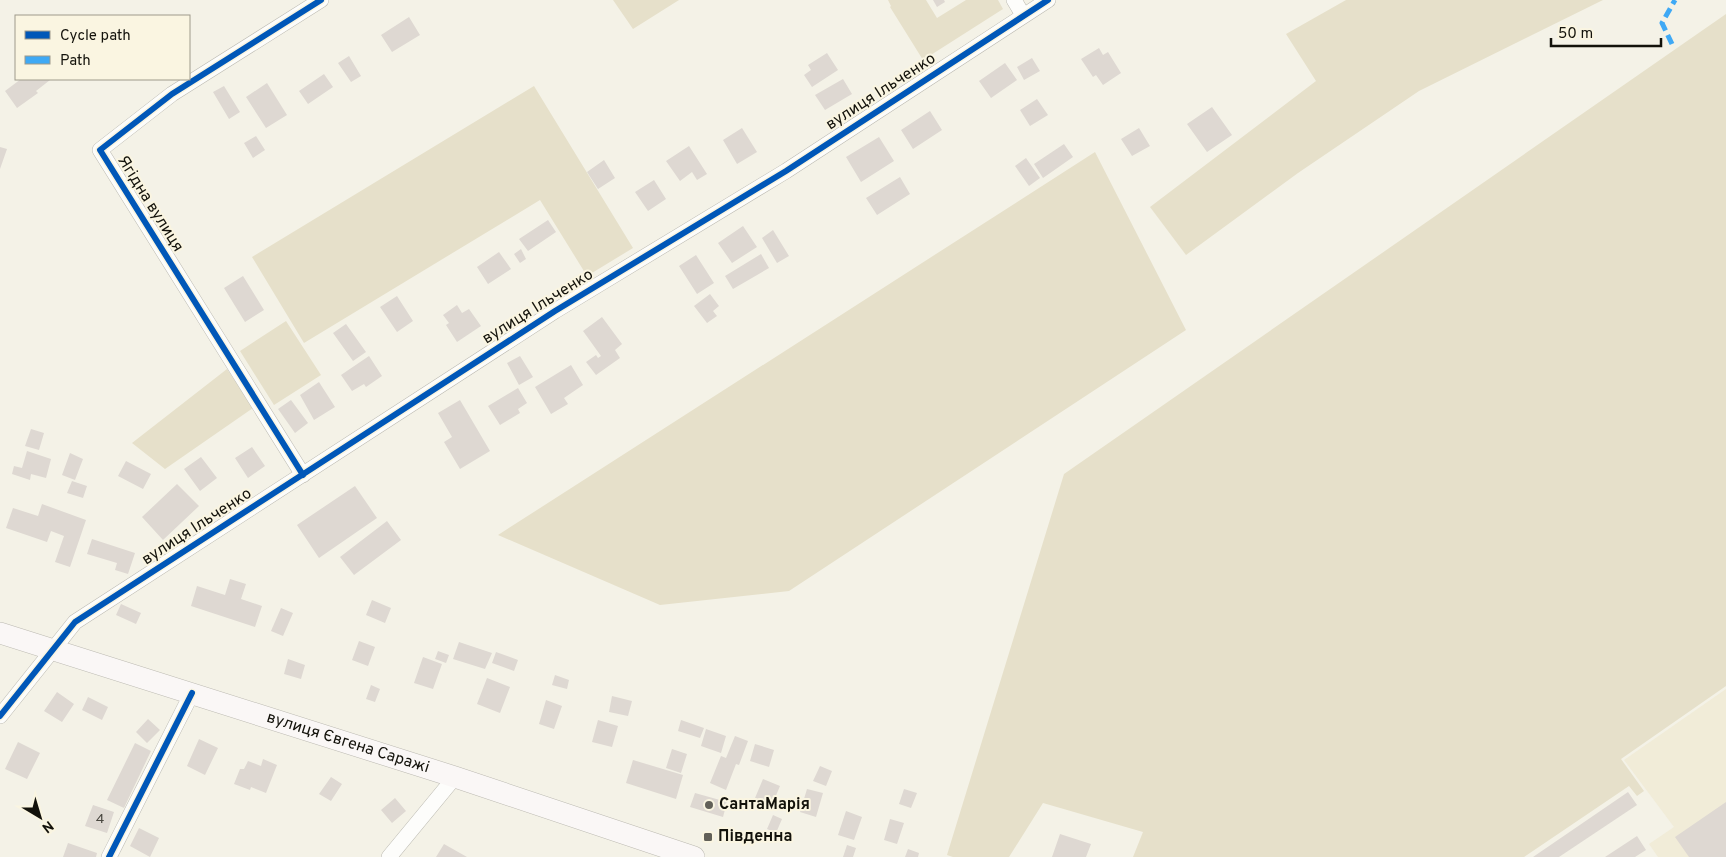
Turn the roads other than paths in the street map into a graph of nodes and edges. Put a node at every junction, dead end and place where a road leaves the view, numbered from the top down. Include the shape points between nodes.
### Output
1 (322, 0) edge
2 (1014, 0) edge
3 (1048, 0) edge
4 (1023, 15) junction
5 (303, 475) junction
6 (0, 633) edge
7 (53, 650) junction
8 (192, 693) junction
9 (0, 716) edge
10 (455, 777) junction
11 (682, 855) edge
12 (109, 857) edge
13 (389, 857) edge

1 - 5 street, Ягідна вулиця via 172,94 100,150
2 - 4 street
3 - 4 street, вулиця Ільченко
4 - 5 street, вулиця Ільченко via 795,165 555,311
5 - 7 street, вулиця Ільченко via 75,622
6 - 7 main road, вулиця Євгена Саражі
7 - 8 main road, вулиця Євгена Саражі
7 - 9 street, вулиця Ільченко
8 - 10 main road, вулиця Євгена Саражі
8 - 12 street
10 - 11 main road, вулиця Євгена Саражі
10 - 13 street

